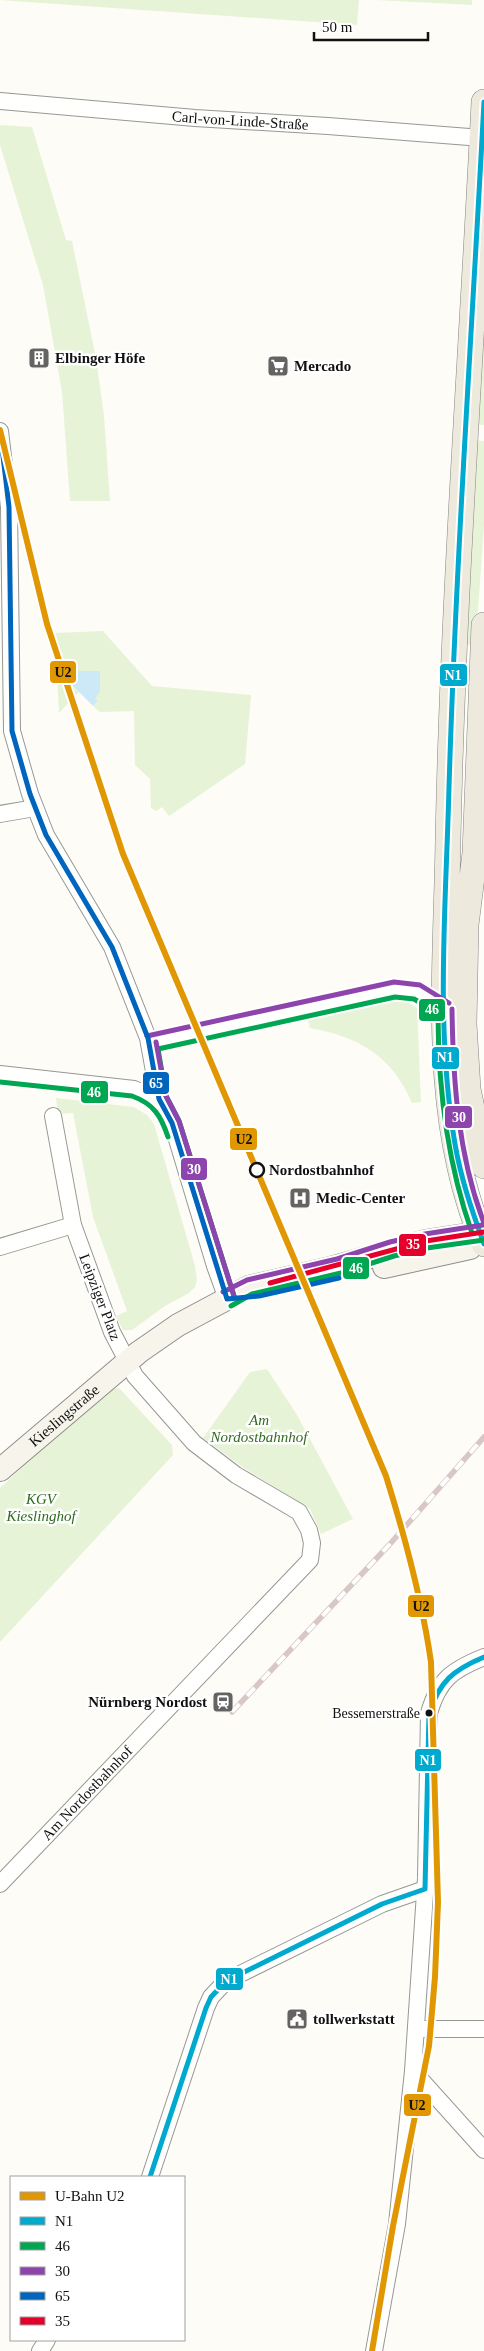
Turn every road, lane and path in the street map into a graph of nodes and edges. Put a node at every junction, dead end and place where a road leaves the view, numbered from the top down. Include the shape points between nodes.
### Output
1 (0, 101) edge
2 (484, 102) edge
3 (482, 138) junction
4 (0, 431) edge
5 (484, 625) edge
6 (35, 808) junction
7 (0, 814) edge
8 (480, 817) edge
9 (445, 1010) junction
10 (149, 1043) junction
11 (0, 1064) edge
12 (0, 1074) edge
13 (24, 1076) junction
14 (159, 1099) junction
15 (53, 1116) dead end
16 (484, 1166) edge
17 (73, 1225) junction
18 (483, 1238) edge
19 (0, 1247) edge
20 (226, 1300) junction
21 (126, 1362) junction
22 (0, 1470) edge
23 (484, 1657) edge
24 (0, 1884) edge
25 (425, 1889) junction
26 (416, 2029) junction
27 (484, 2029) edge
28 (413, 2071) junction
29 (484, 2150) edge
30 (150, 2176) edge
31 (374, 2351) edge

1 - 3 street, Carl-von-Linde-Straße
2 - 3 main road
3 - 9 main road via 450,716
4 - 6 street via 10,536 12,731
5 - 8 main road
6 - 7 street
6 - 10 street via 46,835 112,947
8 - 16 main road via 466,925 465,1038 468,1088
9 - 10 street via 417,992 395,989
9 - 18 main road via 449,1111 462,1176
10 - 14 street
11 - 13 street
12 - 13 street
13 - 14 street via 134,1089
14 - 20 street via 172,1123
15 - 17 street, Leipziger Platz
17 - 19 street
17 - 21 street, Leipziger Platz via 94,1288
18 - 20 street, Leipziger Platz via 392,1249 333,1268 249,1287
20 - 21 street, Leipziger Platz via 169,1331
21 - 22 street, Kieslingstraße
21 - 24 street, Am Nordostbahnhof via 147,1391 194,1443 236,1475 299,1512 312,1543 310,1560
23 - 25 street via 445,1679 435,1693 429,1713
25 - 26 street
25 - 30 street via 382,1904 218,1988 206,2008
26 - 27 street
26 - 28 street
28 - 29 street
28 - 31 street via 397,2224

